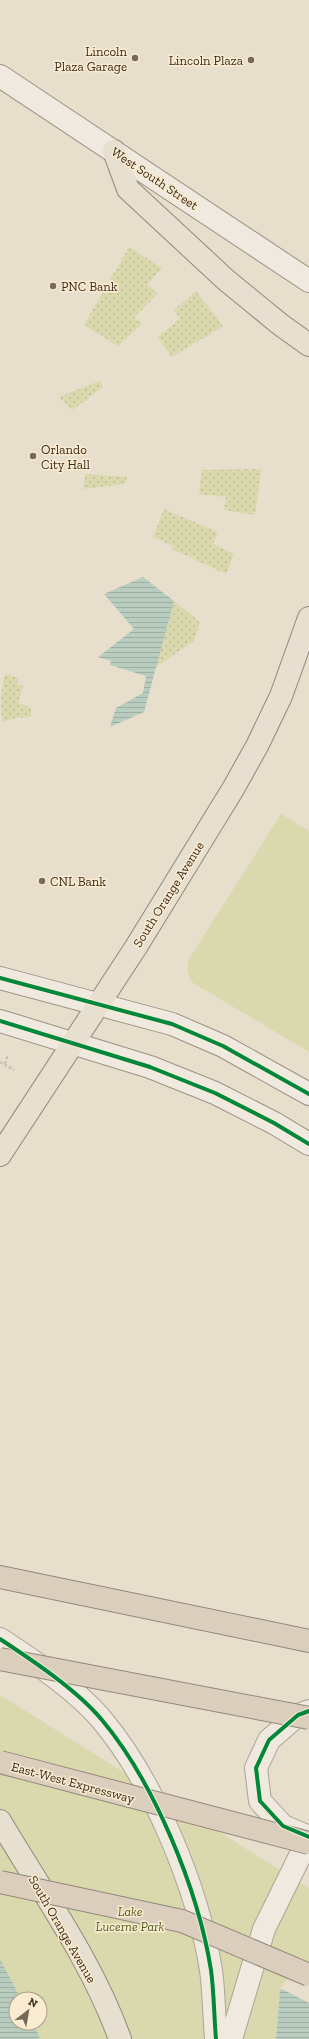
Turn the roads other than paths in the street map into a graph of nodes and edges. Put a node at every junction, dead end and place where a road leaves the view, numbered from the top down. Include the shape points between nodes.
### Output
1 (0, 76) edge
2 (114, 151) junction
3 (309, 281) edge
4 (309, 345) edge
5 (309, 618) edge
6 (0, 978) edge
7 (99, 1004) junction
8 (0, 1021) edge
9 (73, 1043) junction
10 (309, 1094) edge
11 (309, 1144) edge
12 (0, 1155) edge
13 (0, 1577) edge
14 (0, 1639) edge
15 (309, 1641) edge
16 (0, 1659) edge
17 (309, 1711) edge
18 (309, 1718) edge
19 (0, 1762) edge
20 (0, 1821) edge
21 (309, 1837) edge
22 (309, 1844) edge
23 (0, 1882) edge
24 (309, 1975) edge
25 (120, 2039) edge
26 (216, 2039) edge
27 (231, 2039) edge

1 - 2 main road, West South Street
2 - 3 main road, West South Street
2 - 4 main road via 128,189 226,280 281,326
5 - 7 main road, South Orange Avenue via 281,696 257,746
6 - 7 main road
7 - 9 main road, South Orange Avenue
7 - 10 main road via 172,1024 223,1046
8 - 9 main road
9 - 11 main road via 150,1067 216,1093
9 - 12 main road, South Orange Avenue
13 - 15 highway
14 - 26 main road via 67,1688 101,1719 132,1763 155,1803 173,1843 199,1921 211,1970
16 - 18 highway, bridge
17 - 21 main road via 298,1715 268,1740 256,1768 260,1801 283,1826
19 - 22 highway, East-West Expressway, bridge
20 - 25 main road, South Orange Avenue via 70,1936
22 - 27 main road via 299,1858 264,1930
23 - 24 highway, bridge via 182,1921

